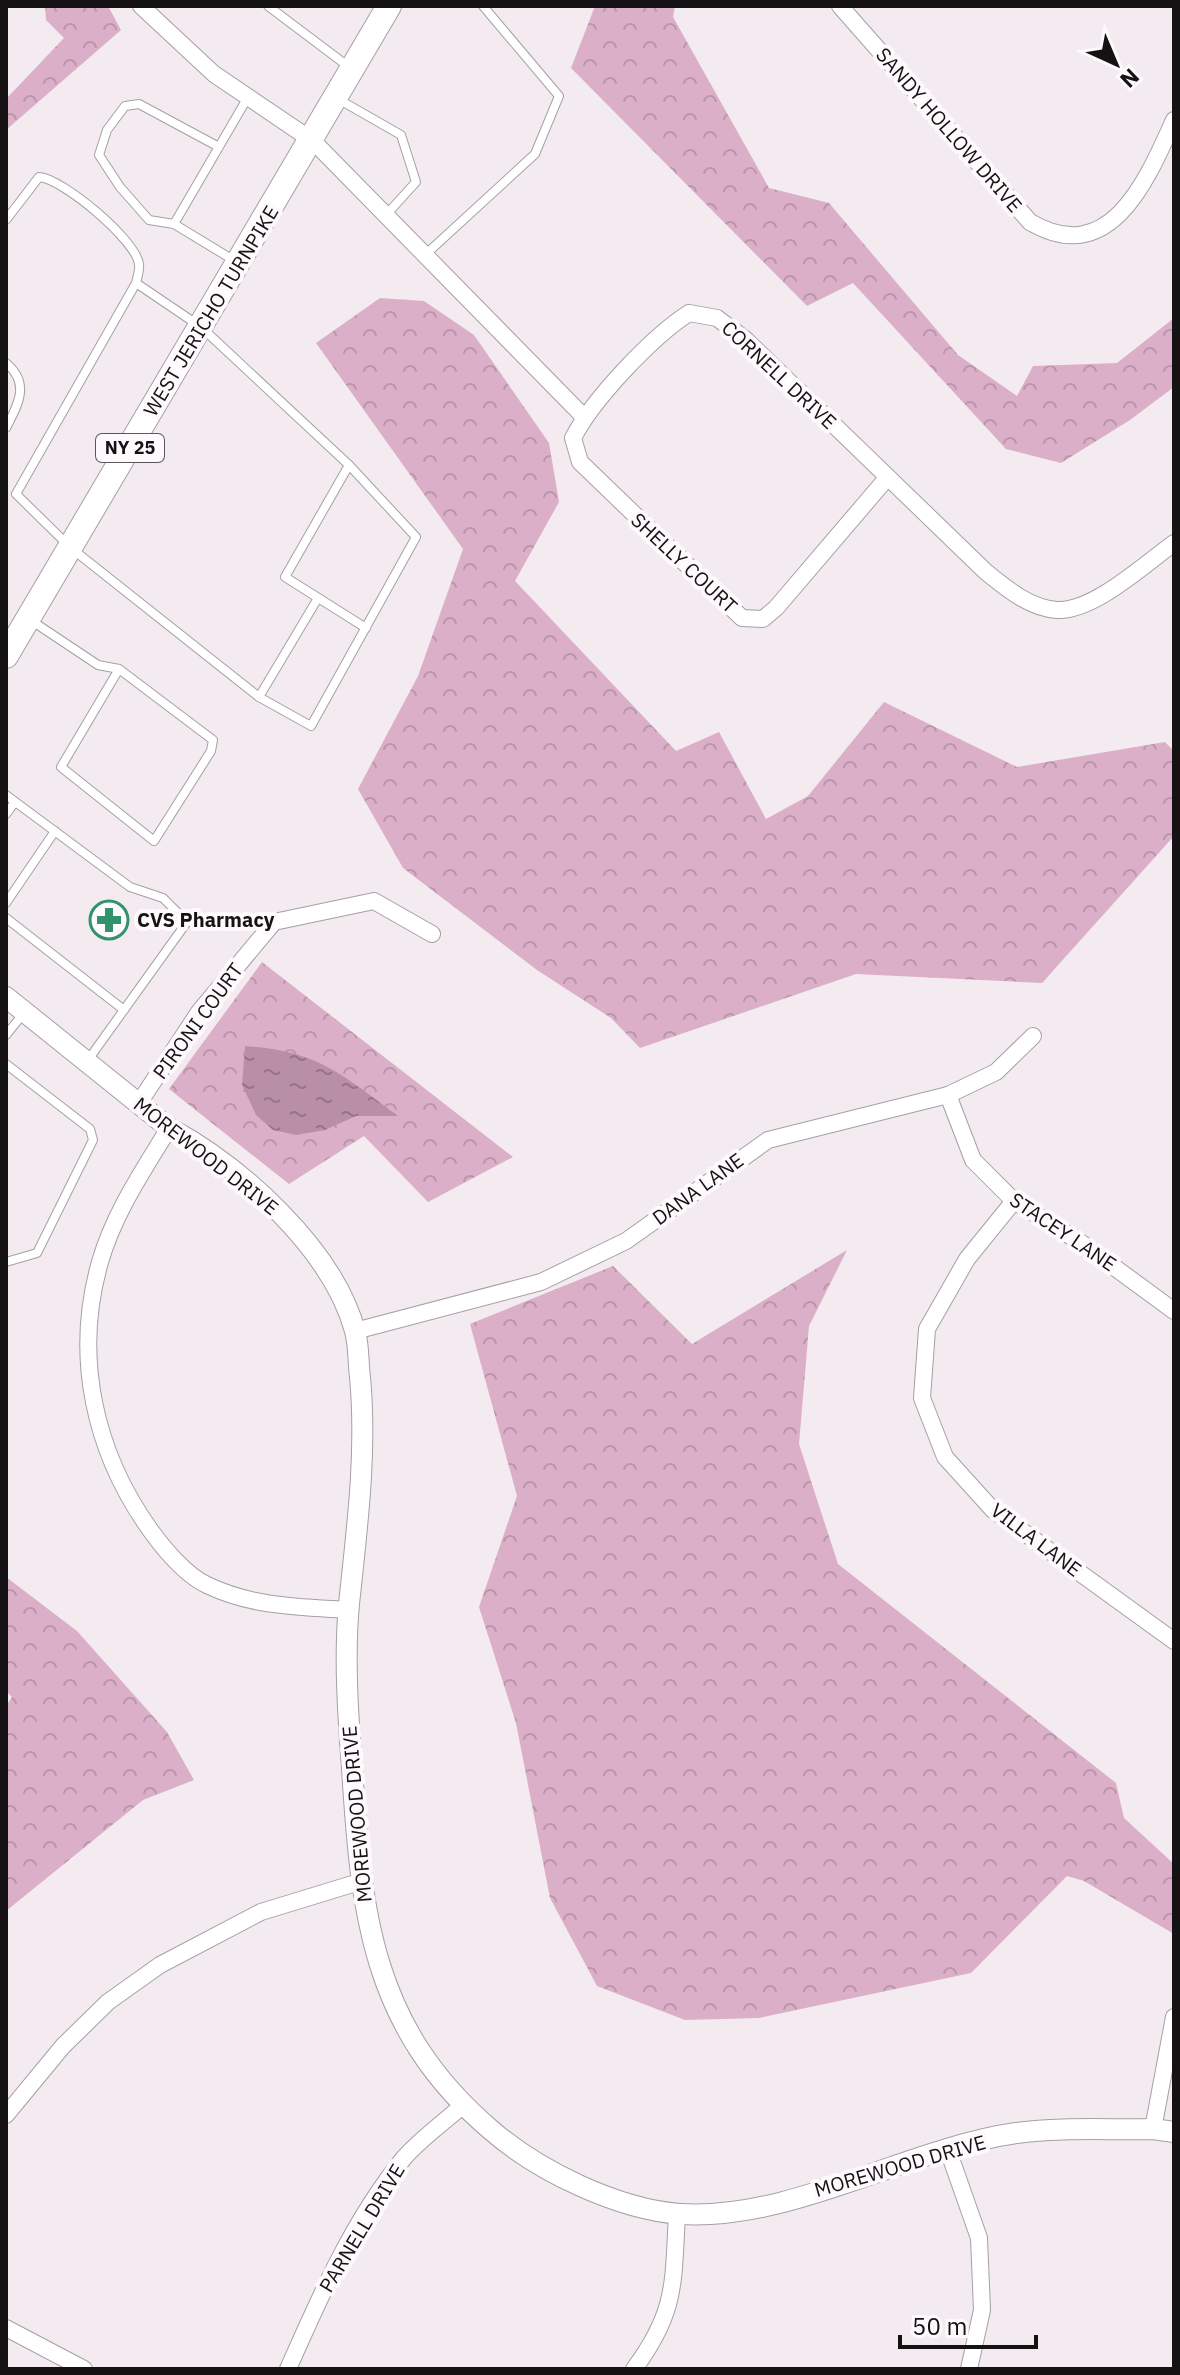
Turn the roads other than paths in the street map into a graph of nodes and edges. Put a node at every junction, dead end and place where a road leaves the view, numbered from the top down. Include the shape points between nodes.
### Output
1 (141, 6) edge
2 (268, 6) edge
3 (388, 6) edge
4 (483, 6) edge
5 (840, 6) edge
6 (353, 70) junction
7 (248, 97) junction
8 (337, 98) junction
9 (1174, 120) edge
10 (313, 141) junction
11 (219, 147) junction
12 (386, 216) junction
13 (6, 220) edge
14 (174, 224) junction
15 (425, 255) junction
16 (239, 263) junction
17 (136, 283) junction
18 (201, 327) junction
19 (6, 363) edge
20 (584, 417) junction
21 (6, 428) edge
22 (349, 465) junction
23 (887, 478) junction
24 (6, 486) edge
25 (16, 494) junction
26 (1174, 543) edge
27 (71, 548) junction
28 (318, 598) junction
29 (28, 619) junction
30 (366, 628) junction
31 (6, 656) edge
32 (119, 669) junction
33 (259, 697) junction
34 (6, 795) edge
35 (15, 802) junction
36 (6, 814) edge
37 (55, 831) junction
38 (6, 903) edge
39 (6, 918) edge
40 (432, 934) dead end
41 (6, 997) edge
42 (124, 1010) junction
43 (24, 1012) junction
44 (6, 1035) edge
45 (1033, 1036) dead end
46 (87, 1061) junction
47 (6, 1064) edge
48 (948, 1095) junction
49 (139, 1103) junction
50 (169, 1128) junction
51 (1014, 1201) junction
52 (6, 1262) edge
53 (1174, 1311) edge
54 (355, 1331) junction
55 (348, 1610) junction
56 (1174, 1641) edge
57 (359, 1882) junction
58 (1174, 2017) edge
59 (462, 2106) junction
60 (6, 2115) edge
61 (1153, 2129) junction
62 (1174, 2132) edge
63 (948, 2150) junction
64 (677, 2214) junction
65 (6, 2328) edge
66 (84, 2369) edge
67 (288, 2369) edge
68 (634, 2369) edge
69 (969, 2369) edge

1 - 7 street via 214,74
2 - 6 lane
3 - 6 main road, WEST JERICHO TURNPIKE / NY 25
4 - 15 lane via 559,96 535,154
5 - 9 street, SANDY HOLLOW DRIVE via 1030,222 1048,232 1091,234 1112,220 1146,182
6 - 8 main road, WEST JERICHO TURNPIKE / NY 25
7 - 10 street
7 - 11 lane
8 - 10 main road, WEST JERICHO TURNPIKE / NY 25
8 - 12 lane via 401,135 416,182
10 - 12 street
10 - 16 main road, WEST JERICHO TURNPIKE / NY 25
11 - 14 lane
11 - 14 lane via 139,104 125,106 107,130 99,155 120,187 149,220
12 - 15 street
13 - 17 lane via 28,186 39,177 50,177 130,244 139,264
14 - 16 lane
15 - 20 street
16 - 18 main road, WEST JERICHO TURNPIKE / NY 25
17 - 18 lane
17 - 25 lane
18 - 22 lane
18 - 27 main road, WEST JERICHO TURNPIKE / NY 25
19 - 21 lane via 18,373 23,390
20 - 23 street, CORNELL DRIVE via 669,326 689,313 717,318
20 - 23 street, SHELLY COURT via 573,438 580,462 742,618 763,619 776,608
22 - 28 lane via 285,577
22 - 30 lane via 416,537
23 - 26 street, CORNELL DRIVE via 1017,597 1057,610 1091,602
24 - 25 lane
25 - 27 lane
27 - 29 main road, WEST JERICHO TURNPIKE / NY 25
27 - 33 lane
28 - 30 lane
28 - 33 lane
29 - 31 main road, WEST JERICHO TURNPIKE / NY 25
29 - 32 lane via 98,665
30 - 33 lane via 311,726
32 - 32 lane via 213,740 154,841 61,767
34 - 35 lane
35 - 36 lane
35 - 37 lane
37 - 38 lane
37 - 42 lane via 130,887 163,898 187,922
39 - 42 lane
40 - 49 street, PIRONI COURT via 374,901 274,922 199,1012
41 - 43 street, MOREWOOD DRIVE
42 - 46 lane
43 - 44 lane
43 - 46 street, MOREWOOD DRIVE
45 - 48 street, DANA LANE via 996,1072
46 - 49 street, MOREWOOD DRIVE
47 - 52 lane via 90,1129 93,1140 37,1253
48 - 51 street, STACEY LANE via 973,1160
48 - 54 street, DANA LANE via 768,1140 626,1241 541,1282
49 - 50 street, MOREWOOD DRIVE
50 - 54 street, MOREWOOD DRIVE via 265,1197 302,1237 320,1257
50 - 55 street via 115,1219 99,1264 86,1348 101,1438 127,1497 163,1547 203,1584 260,1605
51 - 53 street, STACEY LANE
51 - 56 street, VILLA LANE via 967,1259 927,1329 922,1398 945,1457 993,1510
54 - 55 street, MOREWOOD DRIVE via 364,1424
55 - 57 street, MOREWOOD DRIVE
57 - 59 street, MOREWOOD DRIVE via 376,1964 399,2015
57 - 60 street via 261,1912 160,1965 108,2002
58 - 61 street
59 - 64 street, MOREWOOD DRIVE via 517,2153 560,2176
59 - 67 street, PARNELL DRIVE via 404,2157 372,2203 332,2271
61 - 62 street, MOREWOOD DRIVE
61 - 63 street, MOREWOOD DRIVE via 1017,2133
63 - 64 street, MOREWOOD DRIVE via 773,2204 727,2213
63 - 69 street via 979,2238 982,2310
64 - 68 street via 673,2291 659,2335
65 - 66 street

